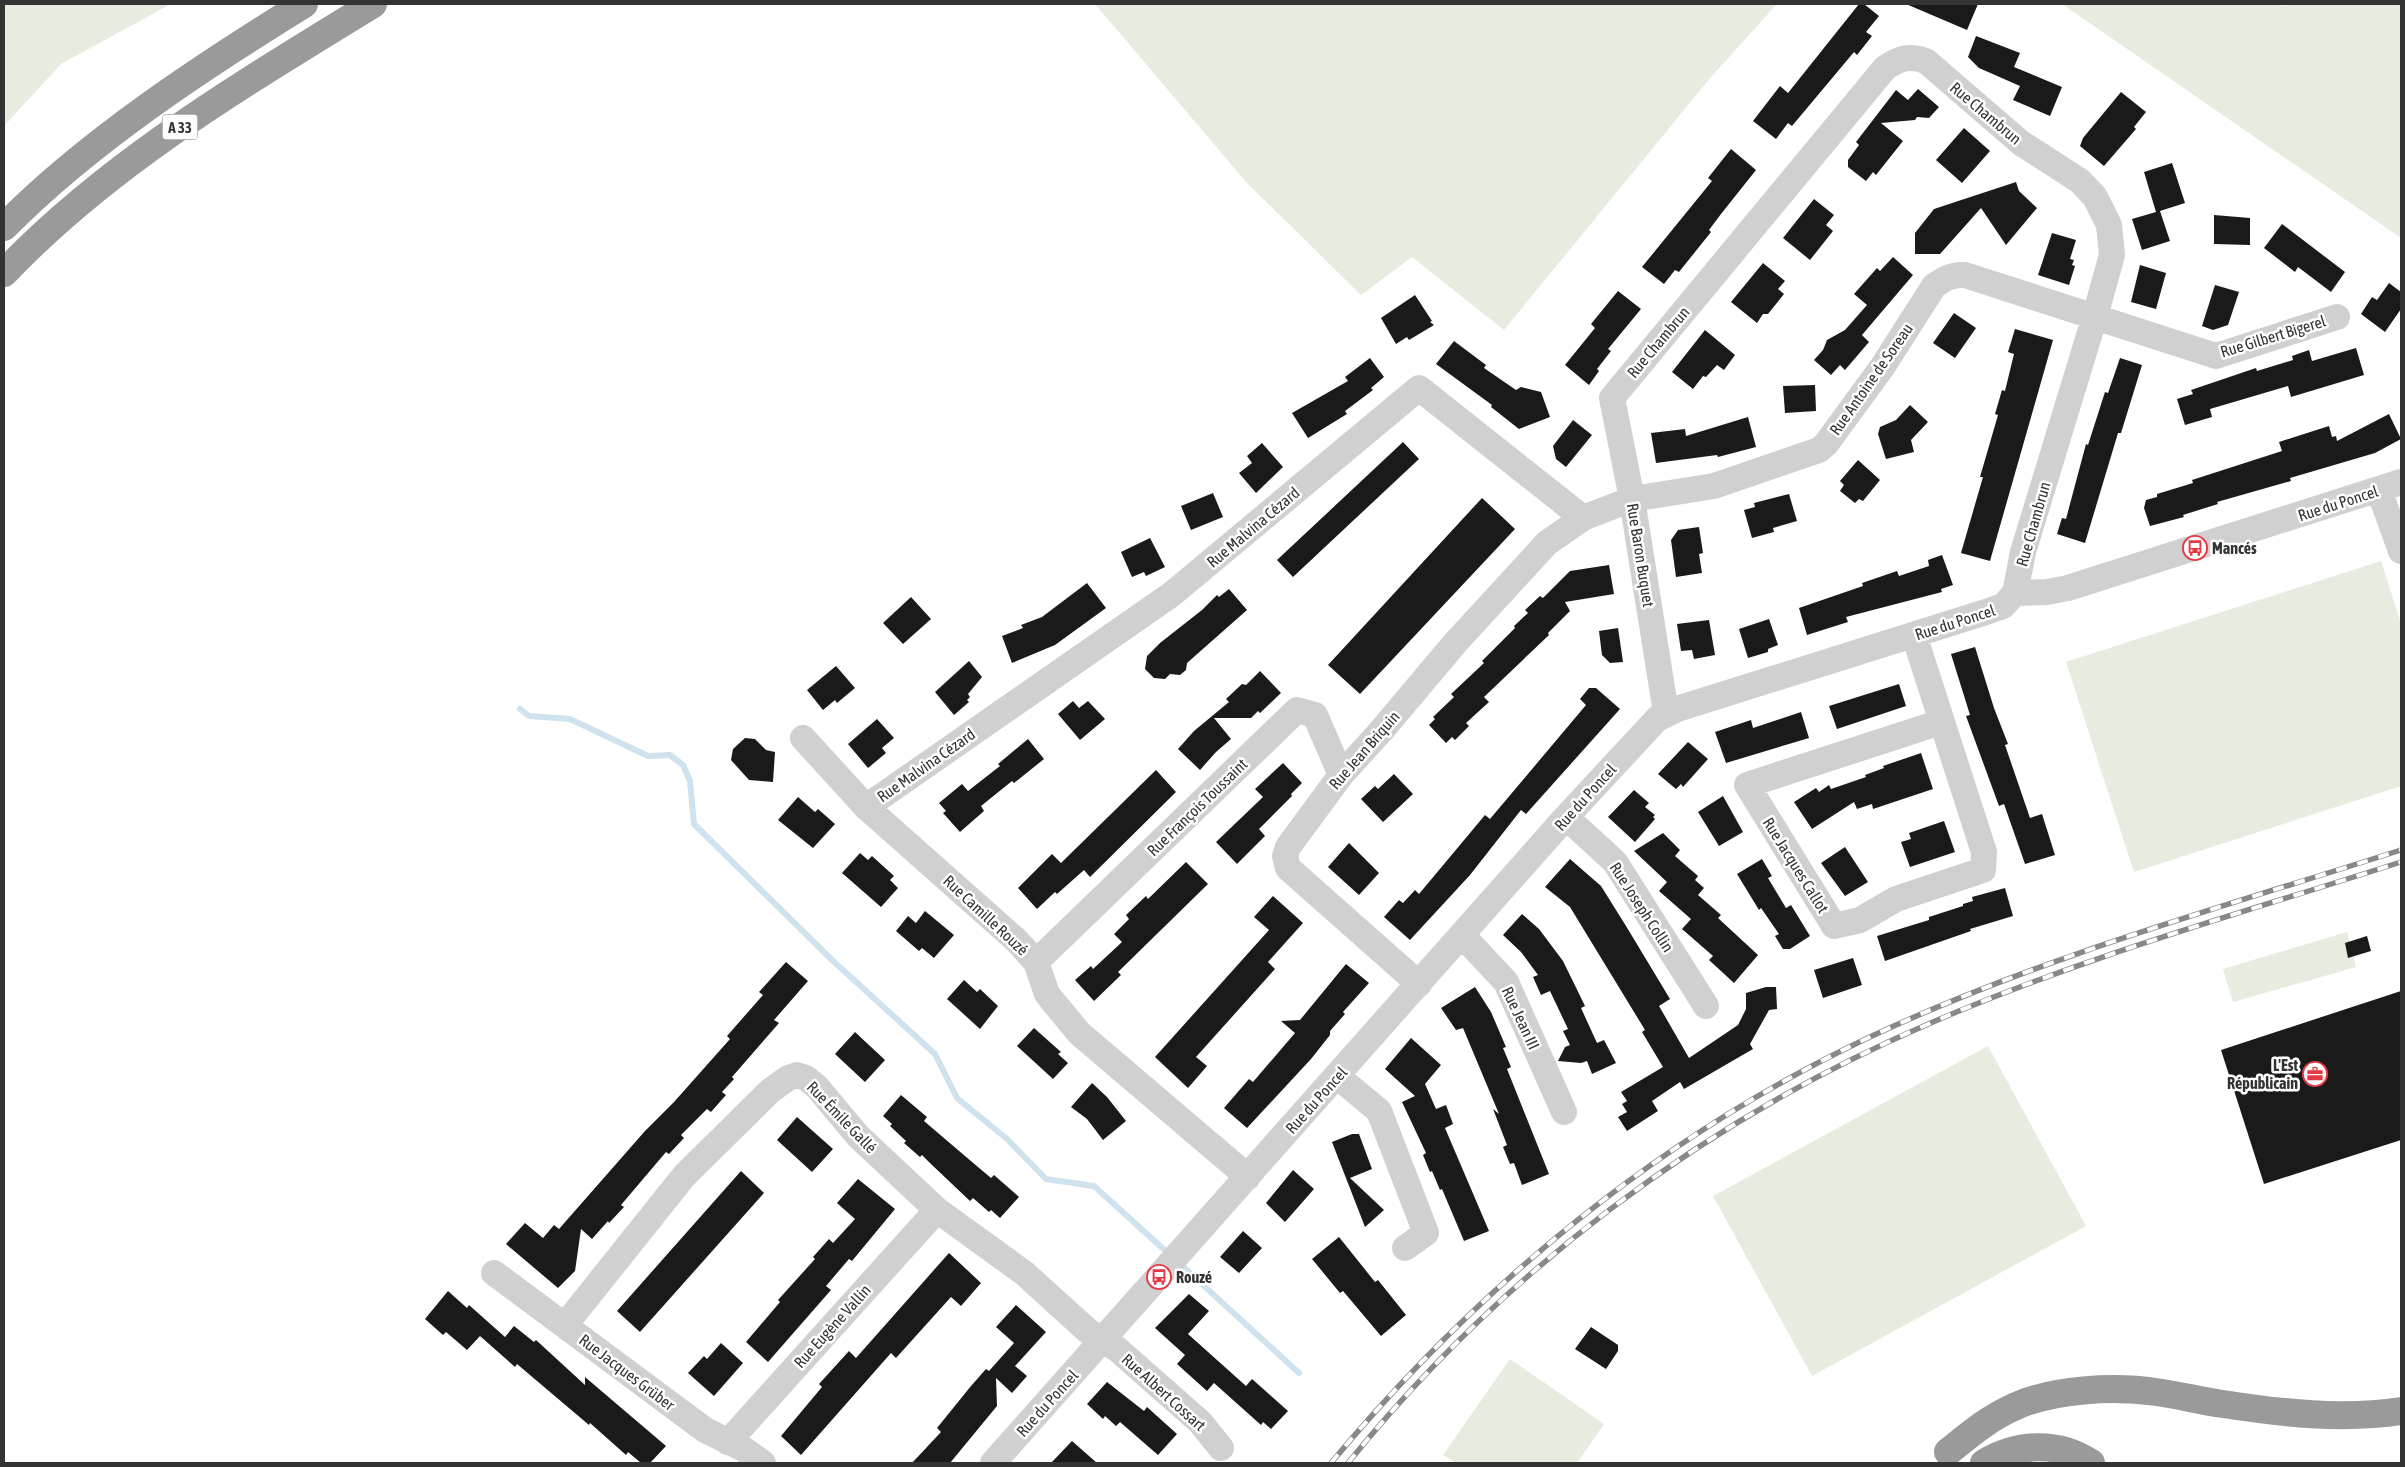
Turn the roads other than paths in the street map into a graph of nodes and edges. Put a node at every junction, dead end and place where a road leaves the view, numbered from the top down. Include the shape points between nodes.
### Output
1 (304, 4) edge
2 (373, 4) edge
3 (4, 227) edge
4 (4, 273) edge
5 (2095, 316) junction
6 (2337, 317) dead end
7 (1612, 398) joint
8 (2390, 486) edge
9 (1632, 499) junction
10 (1583, 518) junction
11 (2401, 551) edge
12 (2015, 593) junction
13 (1914, 635) junction
14 (1666, 713) junction
15 (1941, 722) junction
16 (803, 738) dead end
17 (1341, 775) junction
18 (866, 807) junction
19 (1566, 817) junction
20 (1462, 935) junction
21 (1036, 962) junction
22 (1420, 984) junction
23 (1706, 1006) dead end
24 (1337, 1076) junction
25 (1564, 1112) dead end
26 (1248, 1178) junction
27 (937, 1210) junction
28 (1405, 1248) dead end
29 (494, 1273) dead end
30 (565, 1325) junction
31 (1103, 1340) junction
32 (2401, 1411) edge
33 (728, 1442) junction
34 (1221, 1448) dead end
35 (1942, 1457) edge
36 (1003, 1460) edge
37 (763, 1463) edge
38 (1984, 1463) edge
39 (2091, 1463) edge

1 - 3 highway, A 33 via 142,112 75,164
2 - 4 highway, A 33 via 231,92 132,160
5 - 6 street, Rue Gilbert Bigerel via 2216,356
5 - 7 street, Rue Chambrun via 2112,255 2109,224 2095,197 2080,181 2021,143 1926,61 1907,57 1885,68
5 - 9 street, Rue Antoine de Soreau via 1965,276 1945,278 1934,286 1883,366 1826,444 1818,450 1714,486
5 - 12 street, Rue Chambrun via 2023,552
7 - 9 street, Rue Baron Buquet
8 - 11 street
8 - 12 street, Rue du Poncel via 2068,588
9 - 10 street
9 - 14 street, Rue Baron Buquet
10 - 17 street, Rue Jean Briquin via 1547,542
10 - 18 street, Rue Malvina Cézard via 1419,388 1172,594
12 - 13 street, Rue du Poncel via 2003,606
13 - 14 street, Rue du Poncel
13 - 15 street, Rue Jacques Callot
14 - 19 street, Rue du Poncel via 1646,730
15 - 15 street, Rue Jacques Callot via 1747,785 1834,926 1860,920 1896,899 1984,870 1984,852
16 - 18 street, Rue Camille Rouzé
17 - 21 street, Rue François Toussaint via 1315,715 1297,710
17 - 22 street, Rue Jean Briquin via 1288,847 1285,856 1288,868
18 - 21 street, Rue Camille Rouzé via 1016,940
19 - 20 street, Rue du Poncel
19 - 23 street, Rue Joseph Collin via 1615,862
20 - 22 street, Rue du Poncel
20 - 25 street, Rue Jean III via 1506,982
21 - 26 street, Rue Camille Rouzé via 1047,994 1080,1033
22 - 24 street, Rue du Poncel
24 - 26 street, Rue du Poncel
24 - 28 street via 1379,1111 1426,1233
26 - 31 street, Rue du Poncel
27 - 30 street, Rue Émile Gallé via 858,1136 817,1087 797,1075 770,1091 684,1176
27 - 31 street, Rue Émile Gallé via 1024,1273 1088,1332
27 - 33 street, Rue Eugène Vallin
29 - 30 street, Rue Jacques Grüber
30 - 33 street, Rue Jacques Grüber via 705,1430
31 - 34 street, Rue Albert Cossart via 1200,1422
31 - 36 street, Rue du Poncel
32 - 35 highway via 2374,1415 2296,1413 2154,1392 2097,1390 2056,1393 2015,1406 1986,1421
33 - 37 street, Rue Jacques Grüber
38 - 39 highway via 1997,1456 2036,1446 2058,1449

